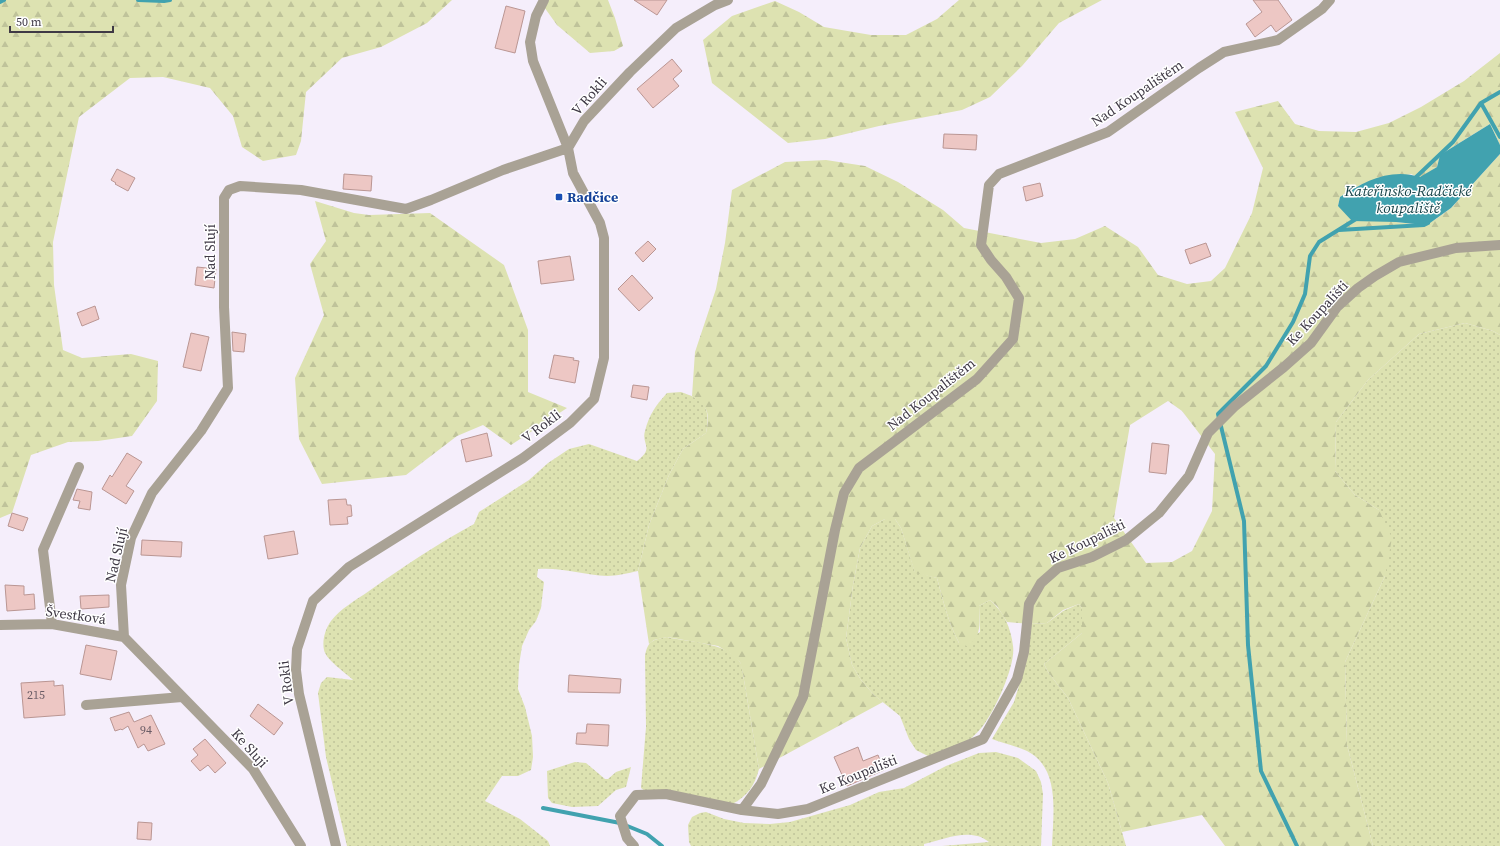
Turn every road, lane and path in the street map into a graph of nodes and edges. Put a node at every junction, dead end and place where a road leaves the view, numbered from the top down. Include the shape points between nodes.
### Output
1 (544, 0) edge
2 (728, 0) edge
3 (1330, 0) edge
4 (568, 148) junction
5 (1500, 245) edge
6 (79, 467) dead end
7 (52, 624) junction
8 (0, 625) edge
9 (124, 637) junction
10 (182, 697) junction
11 (86, 705) dead end
12 (742, 810) junction
13 (301, 846) edge
14 (336, 846) edge
15 (634, 846) edge

1 - 4 street via 536,16 530,42 533,61
2 - 4 street, V Rokli via 676,28 584,121
3 - 12 street, Nad Koupalištěm via 1322,9 1278,40 1224,52 1108,132 999,174 989,185 981,245 1019,298 1013,339 977,379 859,468 844,492 834,530 803,697 761,784
4 - 9 street, Nad Slují via 503,170 406,209 301,190 240,186 229,190 224,198 224,308 228,388 152,493 132,538 121,585
4 - 14 street, V Rokli via 573,172 600,222 604,238 604,358 594,399 570,423 523,458 349,567 313,601 297,649 296,670
5 - 12 street, Ke Koupališti via 1456,248 1399,262 1358,288 1337,307 1310,343 1208,433 1189,476 1159,513 1126,540 1092,557 1058,568 1041,584 1028,604 1024,652 1017,678 983,739 808,809 778,814
6 - 7 street via 43,550
7 - 8 street, Švestková
7 - 9 street, Švestková
9 - 10 street, Ke Sluji
10 - 11 street
10 - 13 street, Ke Sluji via 253,769
12 - 15 street, Ke Koupališti via 666,794 636,795 620,816 627,838

